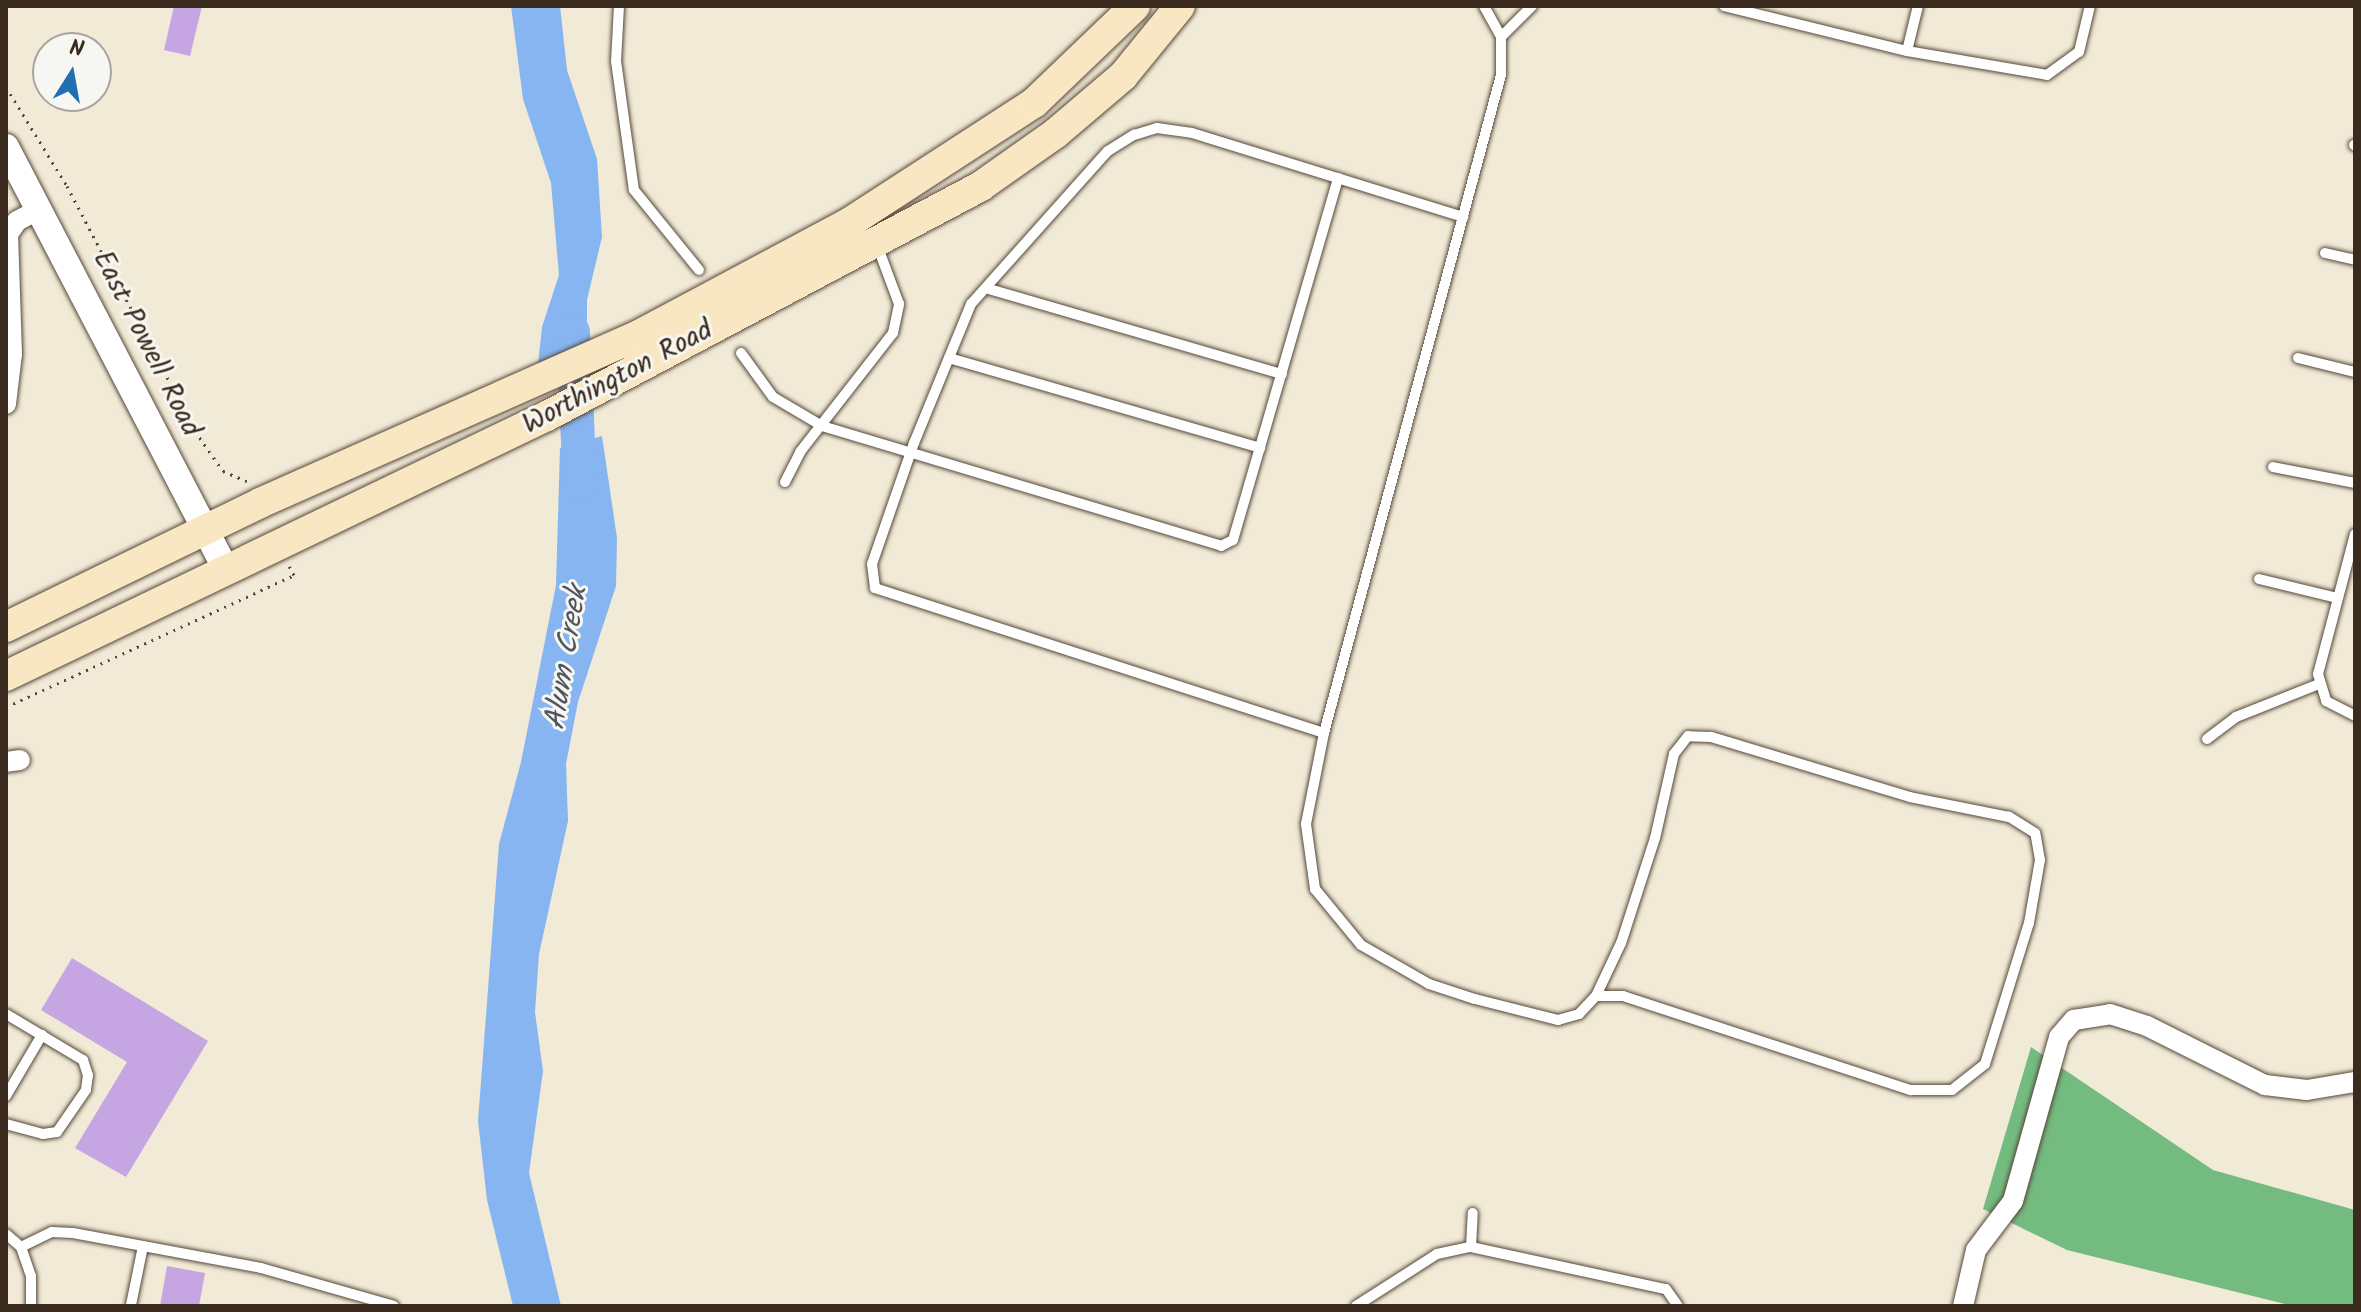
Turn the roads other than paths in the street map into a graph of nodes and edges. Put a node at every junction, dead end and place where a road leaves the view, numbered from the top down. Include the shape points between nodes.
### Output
1 (619, 6) edge
2 (1135, 6) edge
3 (1180, 6) edge
4 (1484, 6) edge
5 (1532, 6) edge
6 (1724, 6) edge
7 (1918, 6) edge
8 (2090, 6) edge
9 (1501, 37) junction
10 (1907, 51) junction
11 (6, 147) edge
12 (1338, 178) junction
13 (41, 208) junction
14 (1463, 217) junction
15 (858, 218) junction
16 (876, 243) junction
17 (2325, 253) dead end
18 (2355, 260) edge
19 (699, 270) dead end
20 (989, 289) junction
21 (741, 353) dead end
22 (949, 358) junction
23 (2298, 358) dead end
24 (2355, 372) edge
25 (1282, 374) junction
26 (6, 404) edge
27 (822, 426) junction
28 (1260, 448) junction
29 (910, 453) junction
30 (2273, 467) dead end
31 (785, 482) dead end
32 (2355, 483) edge
33 (204, 529) junction
34 (2355, 534) edge
35 (227, 571) junction
36 (2259, 579) dead end
37 (2337, 598) junction
38 (6, 627) edge
39 (6, 676) edge
40 (2319, 684) junction
41 (2355, 716) edge
42 (1324, 733) junction
43 (2207, 739) dead end
44 (1596, 996) junction
45 (6, 1014) edge
46 (42, 1035) junction
47 (2355, 1082) edge
48 (6, 1096) edge
49 (6, 1124) edge
50 (1473, 1213) dead end
51 (6, 1234) edge
52 (143, 1246) junction
53 (21, 1247) junction
54 (1471, 1247) junction
55 (131, 1305) edge
56 (31, 1306) edge
57 (394, 1306) edge
58 (1356, 1306) edge
59 (1678, 1306) edge
60 (1963, 1306) edge

1 - 19 lane via 616,61 634,190
2 - 15 main road, Worthington Road via 1034,103
3 - 16 main road, Worthington Road via 1123,76 1056,133 981,186
4 - 9 lane
5 - 9 lane
6 - 10 lane
7 - 10 lane
8 - 10 lane via 2079,52 2047,75
9 - 14 lane via 1501,75
11 - 13 street, East Powell Road
12 - 14 lane
12 - 20 lane via 1192,133 1157,128 1134,135 1108,151
12 - 25 lane
13 - 26 street via 17,221 8,234 12,354
13 - 33 street, East Powell Road
14 - 42 lane
15 - 16 street
15 - 33 main road, Worthington Road via 641,334
16 - 27 lane via 899,304 893,333
16 - 35 main road, Worthington Road via 500,440
17 - 18 lane
20 - 22 lane via 971,304
20 - 25 lane
21 - 27 lane via 773,397
22 - 28 lane
22 - 29 lane
23 - 24 lane
25 - 28 lane
27 - 29 lane
27 - 31 lane
28 - 29 lane via 1233,540 1221,546
29 - 42 lane via 872,564 875,588
30 - 32 lane
33 - 35 street, East Powell Road
33 - 38 main road, Worthington Road
34 - 37 lane
35 - 39 main road, Worthington Road
36 - 37 lane
37 - 40 lane via 2319,662
40 - 41 lane via 2326,701
40 - 43 lane via 2236,717
42 - 44 lane via 1306,824 1315,889 1340,925 1391,965 1475,999 1558,1020 1579,1014
44 - 44 lane via 1623,996 1911,1090 1952,1090 1985,1064 2001,1020 2040,860 2035,833 2009,817 1910,797 1711,737 1688,736 1674,754 1621,943
45 - 46 lane
46 - 48 lane
46 - 49 lane via 83,1060 86,1090 57,1132
47 - 60 street via 2307,1090 2265,1085 2147,1026 2110,1014 2074,1020 2059,1037 2013,1201 1976,1250
50 - 54 lane
51 - 53 lane
52 - 53 lane via 52,1232
52 - 55 lane
52 - 57 lane via 261,1268
53 - 56 lane via 31,1276
54 - 58 lane via 1437,1254
54 - 59 lane via 1666,1289

